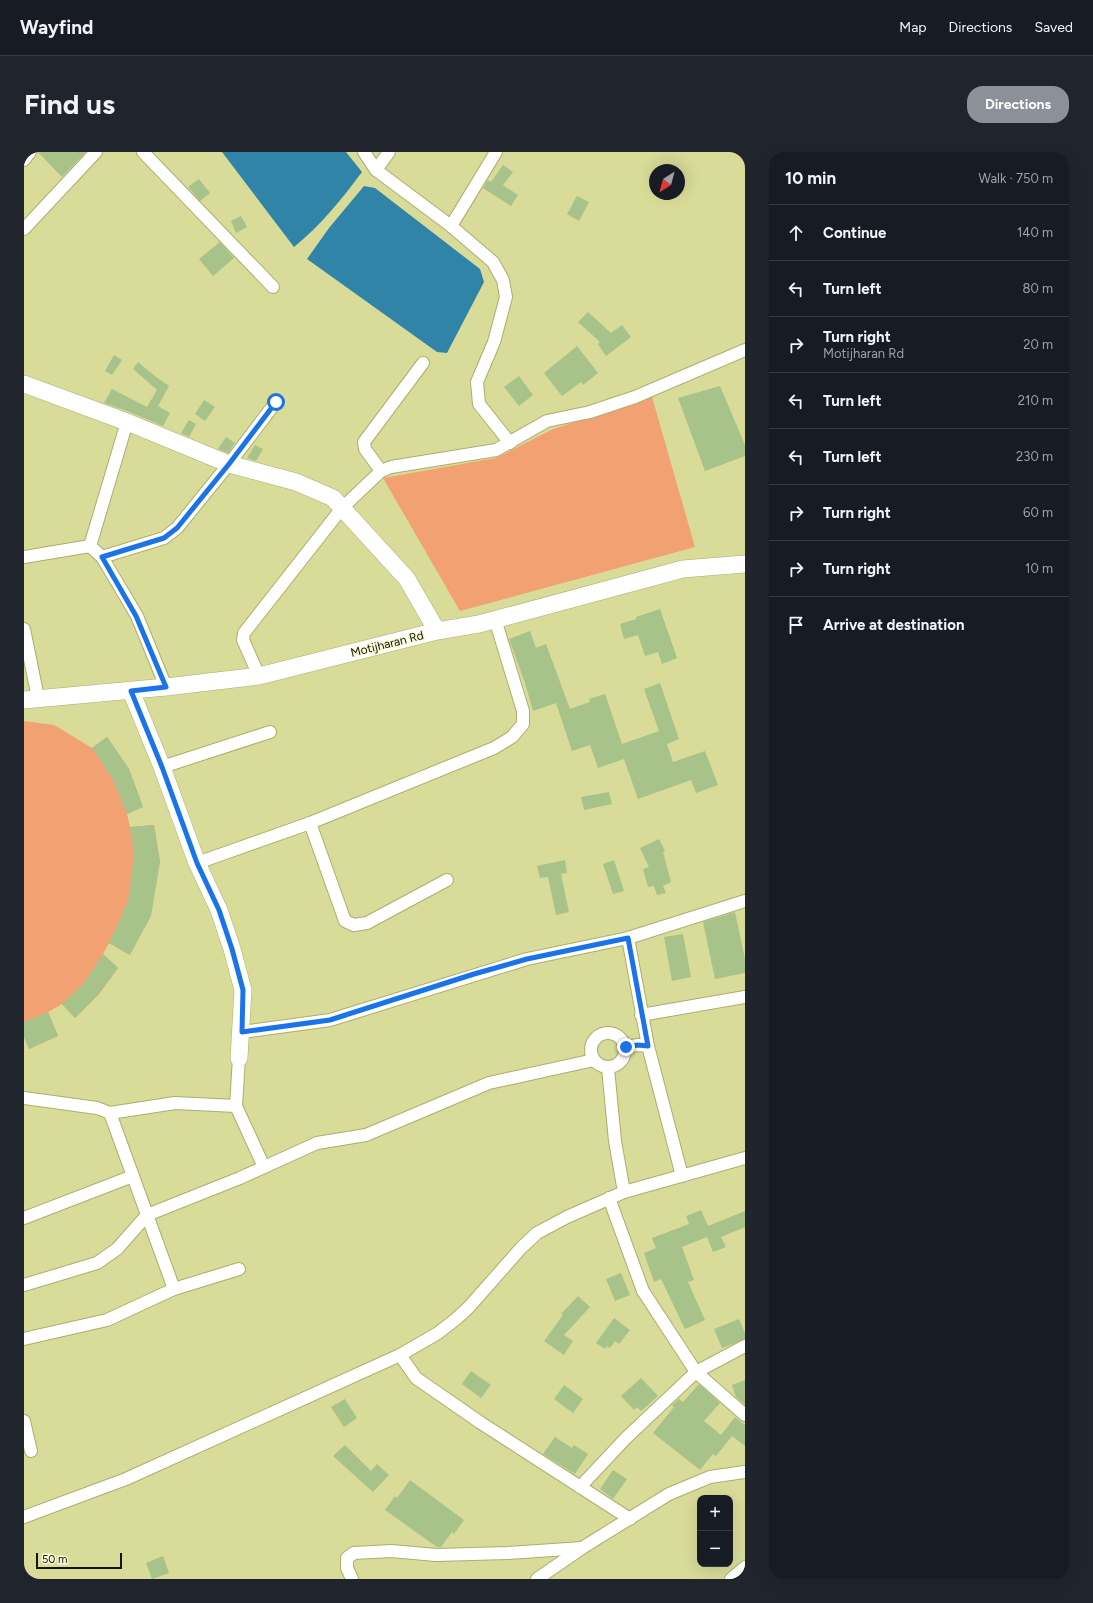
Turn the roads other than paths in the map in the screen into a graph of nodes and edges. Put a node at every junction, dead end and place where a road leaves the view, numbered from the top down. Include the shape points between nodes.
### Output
1 (30, 152) edge
2 (96, 152) edge
3 (364, 152) edge
4 (389, 152) edge
5 (496, 152) edge
6 (150, 154) edge
7 (24, 160) edge
8 (376, 170) junction
9 (451, 226) junction
10 (24, 229) edge
11 (273, 287) dead end
12 (745, 350) edge
13 (423, 363) dead end
14 (24, 384) edge
15 (276, 402) dead end
16 (127, 422) junction
17 (510, 443) junction
18 (229, 464) junction
19 (381, 471) junction
20 (342, 508) junction
21 (90, 546) junction
22 (24, 557) edge
23 (102, 557) junction
24 (745, 564) edge
25 (495, 619) junction
26 (24, 629) edge
27 (438, 631) junction
28 (259, 676) junction
29 (166, 687) junction
30 (131, 691) junction
31 (31, 699) edge
32 (270, 732) dead end
33 (162, 767) junction
34 (310, 823) junction
35 (197, 863) junction
36 (447, 880) dead end
37 (745, 901) edge
38 (628, 938) junction
39 (745, 997) edge
40 (641, 1016) junction
41 (242, 1032) junction
42 (648, 1046) junction
43 (626, 1047) junction
44 (239, 1058) joint
45 (594, 1060) junction
46 (608, 1068) junction
47 (24, 1098) edge
48 (236, 1106) junction
49 (110, 1113) junction
50 (745, 1158) edge
51 (264, 1167) junction
52 (133, 1176) junction
53 (682, 1176) junction
54 (624, 1192) junction
55 (609, 1198) junction
56 (147, 1215) junction
57 (24, 1218) edge
58 (239, 1269) dead end
59 (24, 1285) edge
60 (174, 1289) junction
61 (24, 1339) edge
62 (745, 1346) edge
63 (400, 1355) junction
64 (696, 1372) junction
65 (745, 1415) edge
66 (24, 1421) edge
67 (32, 1450) dead end
68 (745, 1472) edge
69 (580, 1487) junction
70 (24, 1516) edge
71 (630, 1519) junction
72 (582, 1548) junction
73 (745, 1567) edge
74 (352, 1579) edge
75 (537, 1579) edge
76 (730, 1579) edge

1 - 7 street
2 - 10 street
3 - 8 street
4 - 8 street
5 - 9 street
6 - 11 street
8 - 9 street
9 - 17 street via 493,262 503,280 506,297 494,342 477,382 479,404
12 - 17 street via 635,397 590,412 547,421
13 - 19 street via 364,442 365,449
14 - 16 street
15 - 18 street
16 - 18 street
16 - 21 street
17 - 19 street via 496,450 391,467
18 - 20 street via 296,482 333,498
18 - 23 street via 177,528 164,538
19 - 20 street
20 - 27 street via 407,579
20 - 28 street via 244,633 243,640
21 - 22 street
21 - 23 street
23 - 29 street via 136,616
24 - 25 street, Motijharan Rd via 683,569
25 - 27 street, Motijharan Rd
25 - 34 street via 523,711 523,724 512,737 494,748
26 - 31 street
27 - 28 street, Motijharan Rd
28 - 29 street, Motijharan Rd
29 - 30 street, Motijharan Rd
30 - 31 street, Motijharan Rd
30 - 33 street
32 - 33 street
33 - 35 street
34 - 35 street
34 - 36 street via 345,921 354,925 367,923
35 - 41 street via 219,910 243,990
37 - 38 street
38 - 40 street
38 - 41 street via 527,959 330,1020
39 - 40 street
40 - 42 street
41 - 44 street
42 - 43 street
42 - 53 street
43 - 45 street via 622,1039 606,1032 592,1043 590,1051
43 - 46 street via 622,1062
44 - 48 street
45 - 46 street
45 - 51 street via 489,1083 366,1135 317,1143
46 - 54 street via 615,1141
47 - 49 street via 97,1108
48 - 49 street via 175,1103
48 - 51 street
49 - 52 street
50 - 53 street
51 - 56 street
52 - 56 street
52 - 57 street
53 - 54 street
54 - 55 street
55 - 63 street via 538,1233 521,1248 469,1307 438,1333
55 - 64 street via 643,1291
56 - 59 street via 117,1249 97,1263
56 - 60 street
58 - 60 street
60 - 61 street via 107,1320
62 - 64 street
63 - 69 street via 416,1378
63 - 70 street via 126,1479
64 - 65 street
64 - 69 street via 626,1438
66 - 67 street
68 - 71 street via 710,1477 669,1494
69 - 71 street
71 - 72 street
72 - 74 street via 436,1555 391,1551 354,1553 347,1558 346,1568
72 - 75 street
73 - 76 street

